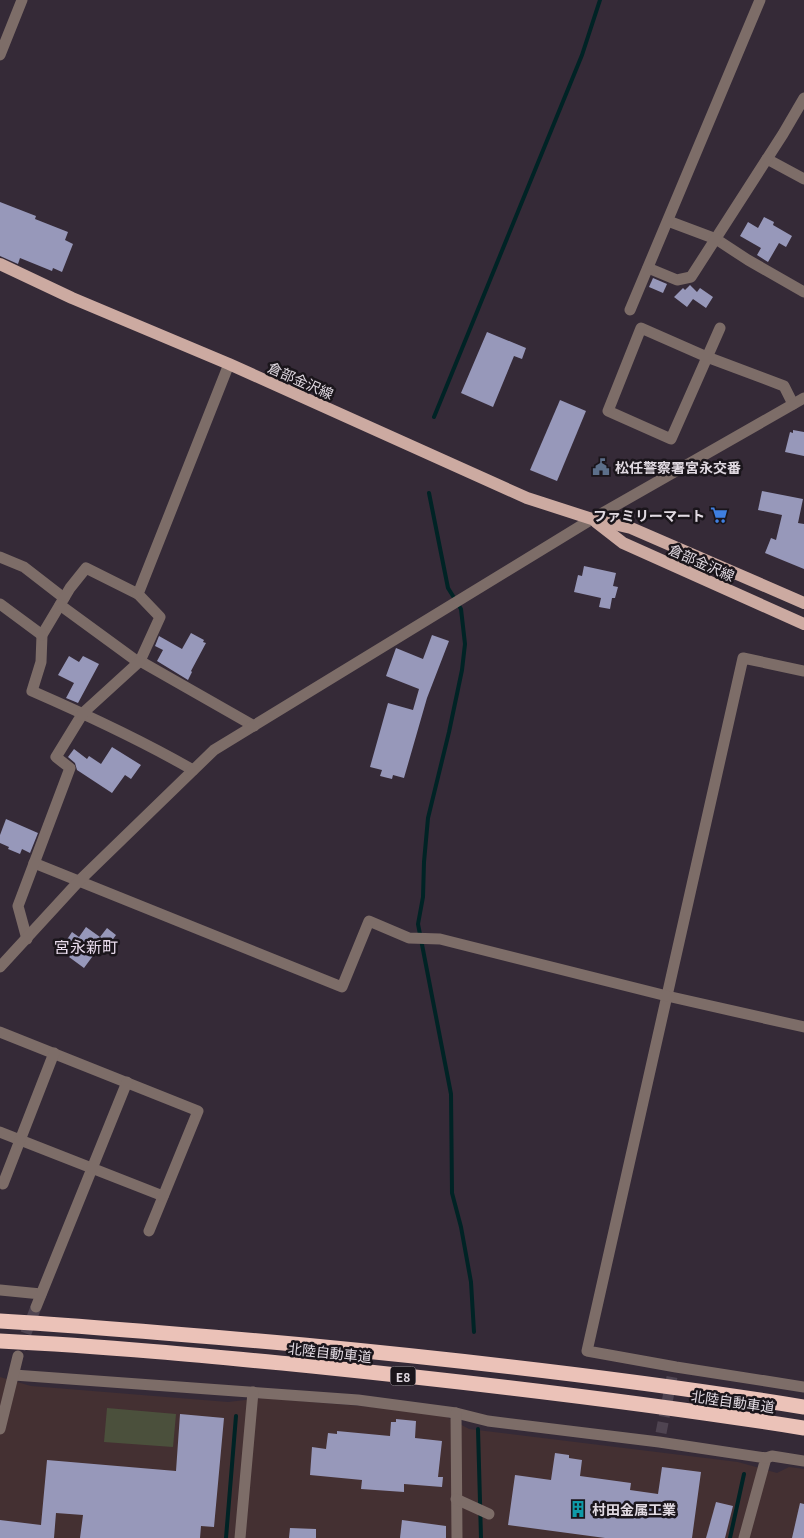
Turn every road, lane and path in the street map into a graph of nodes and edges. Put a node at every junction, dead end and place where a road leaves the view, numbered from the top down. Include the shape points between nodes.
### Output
1 (22, 0) edge
2 (760, 0) edge
3 (0, 55) edge
4 (804, 98) edge
5 (767, 159) junction
6 (804, 179) edge
7 (668, 221) junction
8 (716, 239) junction
9 (0, 264) edge
10 (648, 268) junction
11 (804, 292) edge
12 (630, 310) dead end
13 (720, 328) dead end
14 (708, 357) junction
15 (229, 364) junction
16 (804, 398) edge
17 (792, 404) junction
18 (592, 519) junction
19 (0, 557) edge
20 (138, 594) junction
21 (62, 601) junction
22 (804, 603) edge
23 (0, 604) edge
24 (804, 624) edge
25 (42, 635) junction
26 (139, 661) junction
27 (804, 671) edge
28 (83, 713) junction
29 (254, 726) junction
30 (193, 770) junction
31 (34, 863) junction
32 (80, 881) junction
33 (27, 939) junction
34 (0, 967) edge
35 (667, 996) junction
36 (804, 1027) edge
37 (0, 1032) edge
38 (54, 1053) junction
39 (127, 1082) junction
40 (0, 1132) edge
41 (21, 1140) junction
42 (93, 1169) junction
43 (3, 1184) dead end
44 (163, 1196) junction
45 (149, 1231) dead end
46 (0, 1290) edge
47 (41, 1294) junction
48 (36, 1307) tunnel mouth
49 (0, 1321) edge
50 (0, 1340) edge
51 (18, 1356) tunnel mouth
52 (14, 1375) junction
53 (804, 1386) edge
54 (253, 1392) junction
55 (804, 1407) edge
56 (456, 1413) junction
57 (804, 1428) edge
58 (0, 1429) edge
59 (766, 1458) junction
60 (804, 1461) edge
61 (460, 1501) junction
62 (489, 1514) dead end
63 (240, 1538) edge
64 (457, 1538) edge
65 (744, 1538) edge

1 - 3 street
2 - 7 street
4 - 5 street
5 - 6 street
5 - 8 street
7 - 8 street
7 - 10 street
8 - 10 street via 691,277 678,280
8 - 11 street
9 - 15 main road, 倉部金沢線
10 - 12 street
13 - 14 street
14 - 14 street via 640,328 608,411 671,439
14 - 17 street via 784,386
15 - 18 main road, 倉部金沢線 via 527,498
15 - 20 street
16 - 17 street
17 - 18 street
18 - 22 main road, 倉部金沢線 via 631,528
18 - 24 main road, 倉部金沢線 via 622,543
18 - 29 street
19 - 21 street via 24,567
20 - 21 street via 86,568
20 - 26 street via 160,617
21 - 25 street
21 - 26 street
23 - 25 street
25 - 28 street via 41,662 32,691
26 - 28 street
26 - 29 street
27 - 35 street via 743,658
28 - 30 street
28 - 31 street via 56,757 70,768
29 - 30 street via 214,750
30 - 32 street
31 - 32 street
31 - 33 street via 18,906
32 - 33 street
32 - 35 street via 342,987 369,921 409,938 440,939
33 - 34 street
35 - 36 street
35 - 53 street via 587,1351 674,1372
37 - 38 street
38 - 39 street
38 - 41 street
39 - 42 street
39 - 44 street via 198,1111
40 - 41 street
41 - 42 street
41 - 43 street
42 - 44 street
42 - 47 street
44 - 45 street
46 - 47 street
47 - 48 street
49 - 55 highway, 北陸自動車道 / E8 via 380,1352 639,1383
50 - 57 highway, 北陸自動車道 / E8 via 239,1359 510,1387
51 - 52 street
52 - 54 street
52 - 58 street
54 - 56 street via 358,1400
54 - 63 street
56 - 59 street via 488,1421 660,1438
56 - 61 street
59 - 60 street
59 - 65 street
61 - 62 street
61 - 64 street

